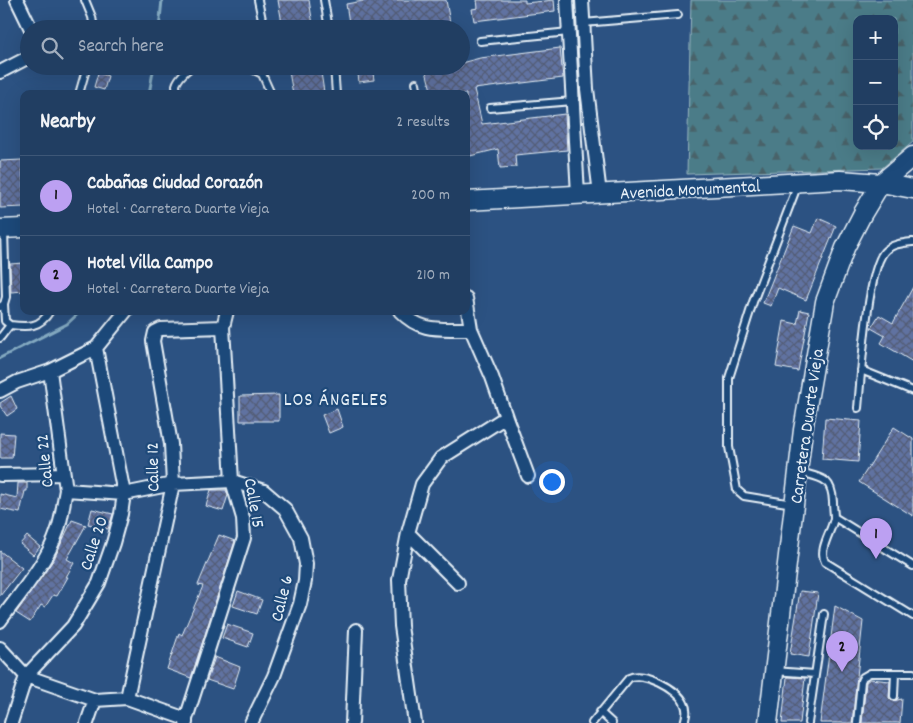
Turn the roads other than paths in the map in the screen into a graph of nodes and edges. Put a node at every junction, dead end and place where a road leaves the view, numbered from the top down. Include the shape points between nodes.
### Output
1 (17, 0) edge
2 (85, 0) edge
3 (258, 0) edge
4 (324, 0) edge
5 (567, 0) edge
6 (582, 0) edge
7 (678, 15) dead end
8 (27, 20) edge
9 (92, 20) edge
10 (262, 20) edge
11 (327, 20) edge
12 (583, 23) junction
13 (569, 32) junction
14 (480, 41) dead end
15 (20, 62) edge
16 (0, 72) edge
17 (84, 75) edge
18 (183, 75) edge
19 (262, 75) edge
20 (335, 75) edge
21 (416, 83) dead end
22 (80, 90) edge
23 (176, 90) edge
24 (269, 90) edge
25 (336, 90) edge
26 (417, 90) edge
27 (573, 101) junction
28 (490, 108) dead end
29 (913, 156) edge
30 (799, 182) junction
31 (881, 183) junction
32 (913, 190) edge
33 (578, 194) junction
34 (600, 194) junction
35 (470, 201) edge
36 (20, 228) edge
37 (2, 229) edge
38 (913, 242) edge
39 (3, 254) edge
40 (2, 306) edge
41 (47, 315) edge
42 (123, 315) edge
43 (226, 315) edge
44 (404, 315) edge
45 (469, 315) edge
46 (10, 325) junction
47 (223, 327) junction
48 (472, 329) junction
49 (0, 338) edge
50 (96, 348) junction
51 (861, 370) junction
52 (50, 371) junction
53 (913, 391) edge
54 (0, 392) edge
55 (858, 408) dead end
56 (506, 417) junction
57 (798, 472) junction
58 (64, 474) junction
59 (0, 475) edge
60 (528, 476) dead end
61 (232, 481) junction
62 (174, 484) junction
63 (66, 490) junction
64 (124, 494) junction
65 (794, 504) junction
66 (834, 517) junction
67 (408, 533) junction
68 (913, 566) edge
69 (458, 583) dead end
70 (824, 614) dead end
71 (913, 616) edge
72 (0, 621) edge
73 (356, 630) dead end
74 (0, 648) edge
75 (774, 671) junction
76 (895, 673) junction
77 (913, 673) edge
78 (816, 674) junction
79 (26, 676) junction
80 (894, 696) dead end
81 (128, 698) junction
82 (95, 700) junction
83 (600, 712) junction
84 (186, 721) edge
85 (11, 723) edge
86 (88, 723) edge
87 (251, 723) edge
88 (352, 723) edge
89 (415, 723) edge
90 (592, 723) edge
91 (612, 723) edge
92 (684, 723) edge
93 (768, 723) edge
94 (808, 723) edge
95 (858, 723) edge

1 - 8 street
2 - 9 lane
3 - 10 lane
4 - 11 lane
5 - 13 street
6 - 12 street
7 - 12 lane
12 - 34 street via 587,90
13 - 14 lane
13 - 27 street
15 - 16 street
17 - 22 lane
18 - 23 lane
19 - 24 lane
20 - 25 lane
21 - 26 lane
27 - 28 lane
27 - 33 street
29 - 31 main road, Carretera Duarte Vieja
30 - 31 main road, Avenida Monumental
30 - 34 main road, Avenida Monumental
30 - 65 lane via 729,378 729,447 737,490 744,496
31 - 32 main road, Avenida Monumental
31 - 57 main road, Carretera Duarte Vieja via 845,248 826,302
33 - 34 main road, Avenida Monumental
33 - 35 main road, Avenida Monumental
36 - 37 main road
37 - 39 lane
38 - 51 lane via 898,244 884,252 876,270
39 - 40 lane via 6,297
40 - 46 lane via 5,321
41 - 46 lane via 37,324
42 - 50 street
43 - 47 street, Calle 15
44 - 48 street via 424,328
45 - 48 street
46 - 49 lane
47 - 61 street, Calle 15
47 - 62 street, Calle 12 via 161,329 155,332 153,341 171,444
48 - 56 street
50 - 52 street
50 - 64 street, Calle 20
51 - 53 lane
51 - 55 lane
52 - 54 street via 17,382
52 - 58 street, Calle 22
56 - 60 street
56 - 67 street via 441,458 422,484
57 - 65 main road, Carretera Duarte Vieja
57 - 66 lane via 828,483 833,494
58 - 59 street
58 - 63 street, Calle 22
61 - 62 street
61 - 84 street, Calle 15 via 243,518 244,538
61 - 87 street, Calle 6 via 264,491 285,509 301,538 306,564 300,604 274,676
62 - 64 street
62 - 81 street, Calle 12
63 - 64 street
63 - 72 street, Calle 22 via 57,534 41,565
64 - 79 street, Calle 20 via 116,533 99,583 72,626
65 - 75 main road, Carretera Duarte Vieja
66 - 68 lane
66 - 71 lane via 823,553 825,562
67 - 69 street
67 - 89 street via 399,580 401,626
70 - 78 lane
73 - 88 street
74 - 79 street
75 - 78 lane
75 - 93 main road, Carretera Duarte Vieja
76 - 77 lane
76 - 80 lane
76 - 95 lane via 870,673 863,677
78 - 94 lane
79 - 82 street
79 - 85 street, Calle 20
81 - 82 street
81 - 84 street
82 - 86 street
83 - 90 lane
83 - 91 lane
83 - 92 lane via 629,678 640,676 674,690 687,712

